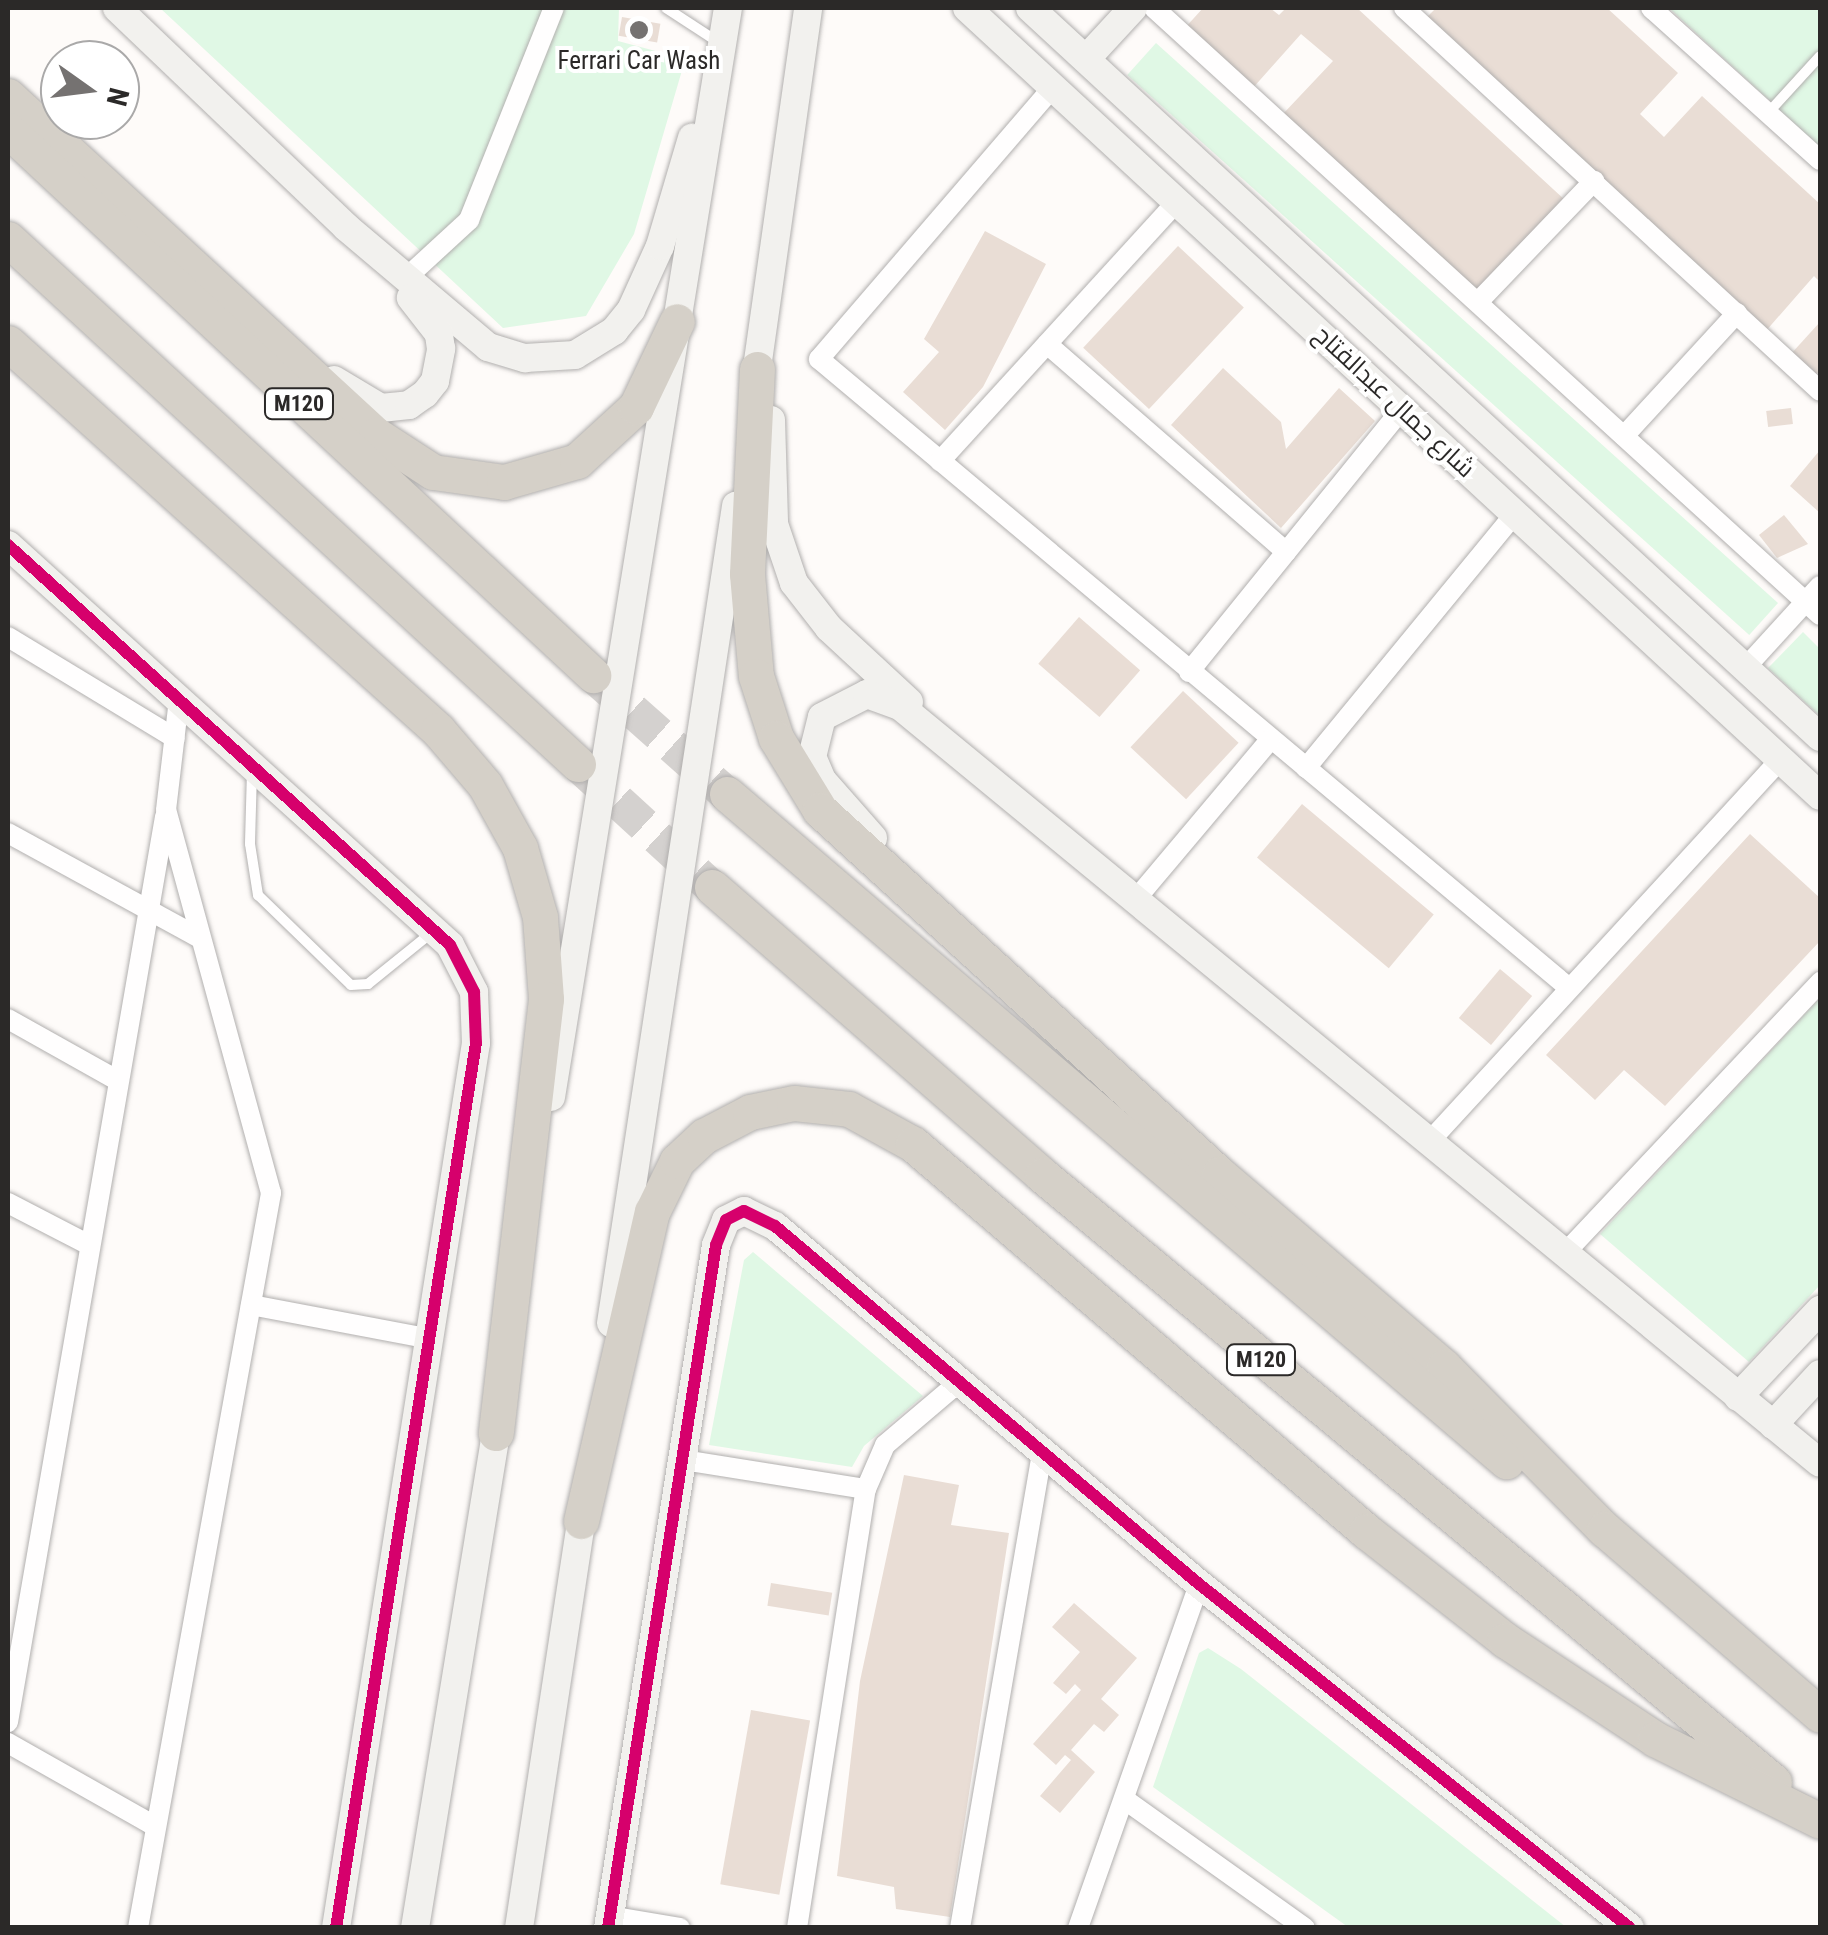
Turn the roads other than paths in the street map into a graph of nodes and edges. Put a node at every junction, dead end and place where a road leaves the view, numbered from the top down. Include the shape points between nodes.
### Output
1 (117, 8) edge
2 (554, 8) edge
3 (666, 8) edge
4 (686, 8) edge
5 (728, 8) edge
6 (808, 8) edge
7 (967, 8) edge
8 (1030, 8) edge
9 (1134, 8) edge
10 (1154, 8) edge
11 (1404, 8) edge
12 (1651, 8) edge
13 (711, 36) junction
14 (1086, 58) junction
15 (1819, 59) edge
16 (717, 76) junction
17 (1054, 87) junction
18 (8, 96) edge
19 (1768, 113) junction
20 (8, 130) edge
21 (1820, 160) edge
22 (1594, 181) junction
23 (1177, 201) junction
24 (346, 227) junction
25 (8, 239) edge
26 (774, 258) junction
27 (406, 278) junction
28 (228, 302) junction
29 (1478, 302) junction
30 (1737, 314) junction
31 (677, 321) junction
32 (8, 343) edge
33 (1047, 344) junction
34 (757, 369) junction
35 (1820, 391) edge
36 (1402, 409) junction
37 (1480, 424) junction
38 (1624, 436) junction
39 (1452, 455) junction
40 (940, 461) junction
41 (1515, 514) junction
42 (8, 545) edge
43 (1286, 552) junction
44 (1816, 601) edge
45 (8, 638) edge
46 (1745, 668) junction
47 (1189, 672) junction
48 (593, 675) tunnel mouth
49 (179, 699) junction
50 (1820, 737) edge
51 (175, 738) junction
52 (1270, 740) junction
53 (1780, 759) junction
54 (578, 764) tunnel mouth
55 (252, 765) junction
56 (1306, 768) junction
57 (998, 784) junction
58 (726, 794) tunnel mouth
59 (1820, 796) edge
60 (166, 810) junction
61 (8, 833) edge
62 (712, 887) tunnel mouth
63 (1136, 899) junction
64 (147, 910) junction
65 (434, 930) junction
66 (200, 938) junction
67 (986, 960) junction
68 (1820, 982) edge
69 (1568, 987) junction
70 (8, 1020) edge
71 (116, 1078) junction
72 (1429, 1142) junction
73 (8, 1203) edge
74 (86, 1244) junction
75 (1564, 1254) junction
76 (251, 1305) junction
77 (1820, 1310) edge
78 (426, 1338) junction
79 (1820, 1374) edge
80 (957, 1384) junction
81 (1738, 1397) junction
82 (1772, 1425) junction
83 (496, 1434) junction
84 (1042, 1454) junction
85 (682, 1460) junction
86 (1820, 1462) edge
87 (866, 1489) junction
88 (581, 1522) junction
89 (1199, 1584) junction
90 (1820, 1716) edge
91 (8, 1722) edge
92 (8, 1742) edge
93 (1124, 1799) junction
94 (1820, 1820) edge
95 (153, 1826) junction
96 (609, 1922) edge
97 (138, 1928) edge
98 (336, 1928) edge
99 (415, 1928) edge
100 (519, 1928) edge
101 (680, 1928) edge
102 (797, 1928) edge
103 (960, 1928) edge
104 (1078, 1928) edge
105 (1305, 1928) edge
106 (1630, 1928) edge

1 - 24 street
2 - 27 street via 468,220
3 - 13 lane
4 - 13 lane
5 - 13 street
6 - 26 street
7 - 17 street, شارع جمال عبدالفتاح
8 - 14 street, شارع جمال عبدالفتاح
9 - 14 street
10 - 29 street
11 - 22 street
12 - 19 street
13 - 16 street
14 - 37 street, شارع جمال عبدالفتاح
15 - 19 lane
16 - 27 street via 644,286 620,324 593,346 553,358 503,353
16 - 31 street
17 - 23 street, شارع جمال عبدالفتاح
17 - 40 street via 819,360
18 - 28 highway
19 - 21 street
20 - 48 highway, M120
22 - 29 street
22 - 30 street
23 - 33 street
23 - 36 street, شارع جمال عبدالفتاح
24 - 27 street
24 - 28 street via 439,334 435,382 409,405 381,408 357,396
25 - 54 highway
26 - 34 street
26 - 57 street via 770,484 782,554 806,602 829,628
28 - 31 highway via 408,459 433,472 484,482 546,474 591,451 636,407
29 - 38 street
30 - 35 street
30 - 38 street
31 - 83 street
32 - 83 highway via 448,739 498,804 520,848 540,917 546,999
33 - 40 street
33 - 43 street
34 - 67 highway via 749,627 776,738 820,810
34 - 88 street
36 - 39 street, شارع جمال عبدالفتاح
36 - 43 street
37 - 39 street
37 - 46 street, شارع جمال عبدالفتاح
38 - 44 street
39 - 41 street, شارع جمال عبدالفتاح
40 - 47 street
41 - 53 street, شارع جمال عبدالفتاح
41 - 56 street
42 - 49 street
43 - 47 street
44 - 46 street
45 - 51 street
46 - 50 street, شارع جمال عبدالفتاح
47 - 52 street
49 - 51 street
49 - 55 street
51 - 60 street
52 - 56 street
52 - 63 street
53 - 59 street, شارع جمال عبدالفتاح
53 - 69 street
55 - 65 street
55 - 65 lane via 251,857 258,895 351,985 368,984
56 - 69 street
57 - 63 street
57 - 67 street via 880,696 837,704 822,717 812,741 816,772 835,797
58 - 90 highway via 1194,1201
60 - 64 street
60 - 66 street
61 - 64 street
62 - 94 highway, M120 via 1042,1175
63 - 72 street
64 - 66 street
64 - 71 street
65 - 78 street via 450,944 474,992 476,1043
66 - 76 street via 271,1192
67 - 90 highway via 1219,1174 1444,1366 1604,1529
68 - 75 street
69 - 72 street
70 - 71 street
71 - 74 street
72 - 75 street
73 - 74 street
74 - 91 street
75 - 81 street
76 - 78 street
76 - 95 street
77 - 81 street
78 - 98 street
79 - 82 street
80 - 84 street
80 - 85 street via 774,1226 754,1212 736,1213 716,1244
80 - 87 street via 885,1445
81 - 82 street
82 - 86 street
83 - 99 street
84 - 89 street
84 - 103 street
85 - 87 street
85 - 96 street
87 - 102 street
88 - 94 highway via 652,1212 678,1161 704,1136 750,1112 794,1103 849,1109 913,1144 1366,1531 1506,1640 1654,1739
88 - 100 street
89 - 93 street
89 - 106 street
92 - 95 street
93 - 104 street
93 - 105 street
95 - 97 street
96 - 101 street

